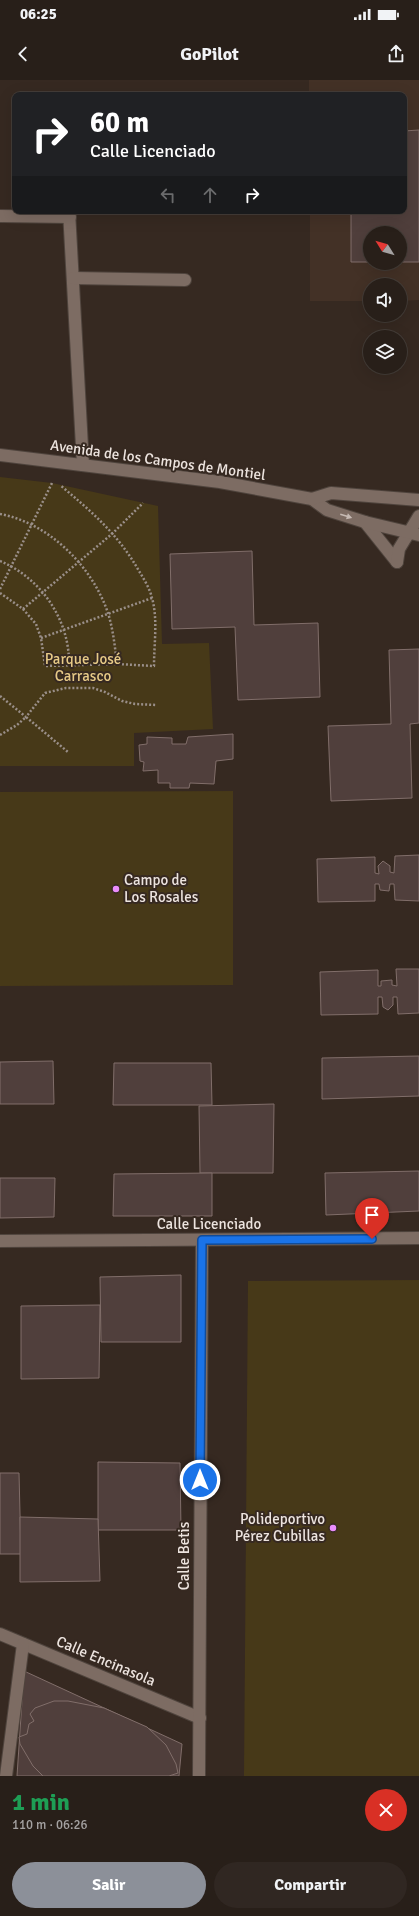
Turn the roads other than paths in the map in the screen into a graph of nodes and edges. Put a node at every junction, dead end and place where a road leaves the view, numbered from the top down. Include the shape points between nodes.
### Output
1 (69, 214) edge
2 (0, 216) edge
3 (73, 278) junction
4 (185, 280) dead end
5 (0, 455) edge
6 (82, 465) junction
7 (312, 499) junction
8 (419, 500) edge
9 (419, 516) edge
10 (365, 522) junction
11 (413, 534) edge
12 (419, 1238) edge
13 (202, 1240) junction
14 (0, 1241) edge
15 (0, 1634) edge
16 (23, 1644) junction
17 (200, 1718) junction
18 (6, 1776) edge
19 (199, 1776) edge

1 - 2 street
1 - 3 street
3 - 4 street
3 - 6 street
5 - 6 street, Avenida de los Campos de Montiel
6 - 7 street, Avenida de los Campos de Montiel via 220,482
7 - 8 street, Avenida de los Campos de Montiel via 331,493
7 -> 10 street, Avenida de los Campos de Montiel via 327,510
9 - 11 street
10 - 11 street, Avenida de los Campos de Montiel
10 - 11 street via 397,562 399,549
12 - 13 street, Calle Licenciado
13 - 14 street, Calle Licenciado
13 - 17 street, Calle Betis
15 - 16 street, Calle Encinasola
16 - 17 street, Calle Encinasola
16 - 18 street
17 - 19 street, Calle Betis

